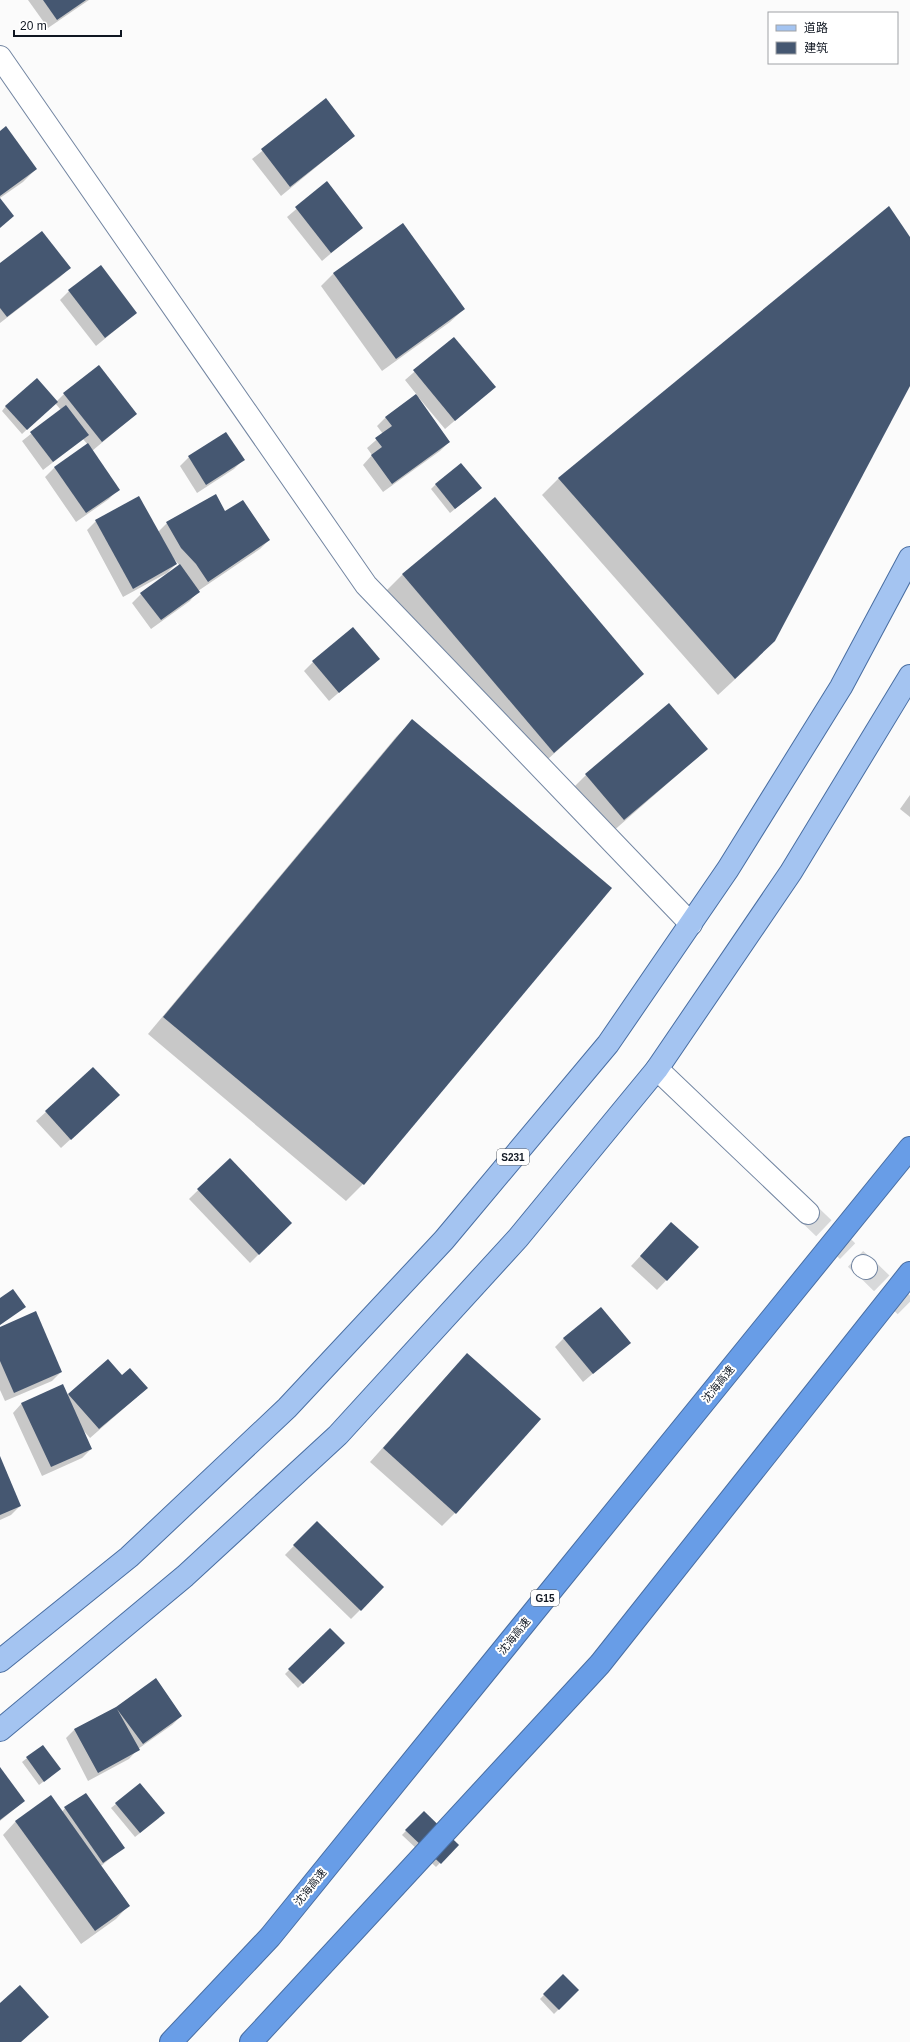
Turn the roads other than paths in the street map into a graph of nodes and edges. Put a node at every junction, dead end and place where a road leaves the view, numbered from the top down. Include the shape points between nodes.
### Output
1 (0, 57) edge
2 (910, 558) edge
3 (910, 676) edge
4 (691, 924) junction
5 (657, 1069) junction
6 (910, 1148) edge
7 (808, 1213) tunnel mouth
8 (910, 1273) edge
9 (0, 1661) edge
10 (0, 1730) edge
11 (171, 2042) edge
12 (251, 2042) edge

1 - 4 street via 366,585
2 - 4 main road, S231 via 841,687
3 - 5 main road via 791,872
4 - 9 main road, S231 via 608,1044 444,1240 287,1408 140,1546
5 - 7 street
5 - 10 main road via 518,1238 338,1435 185,1576
6 - 11 highway, 沈海高速 / G15 via 270,1937
8 - 12 highway via 600,1664

